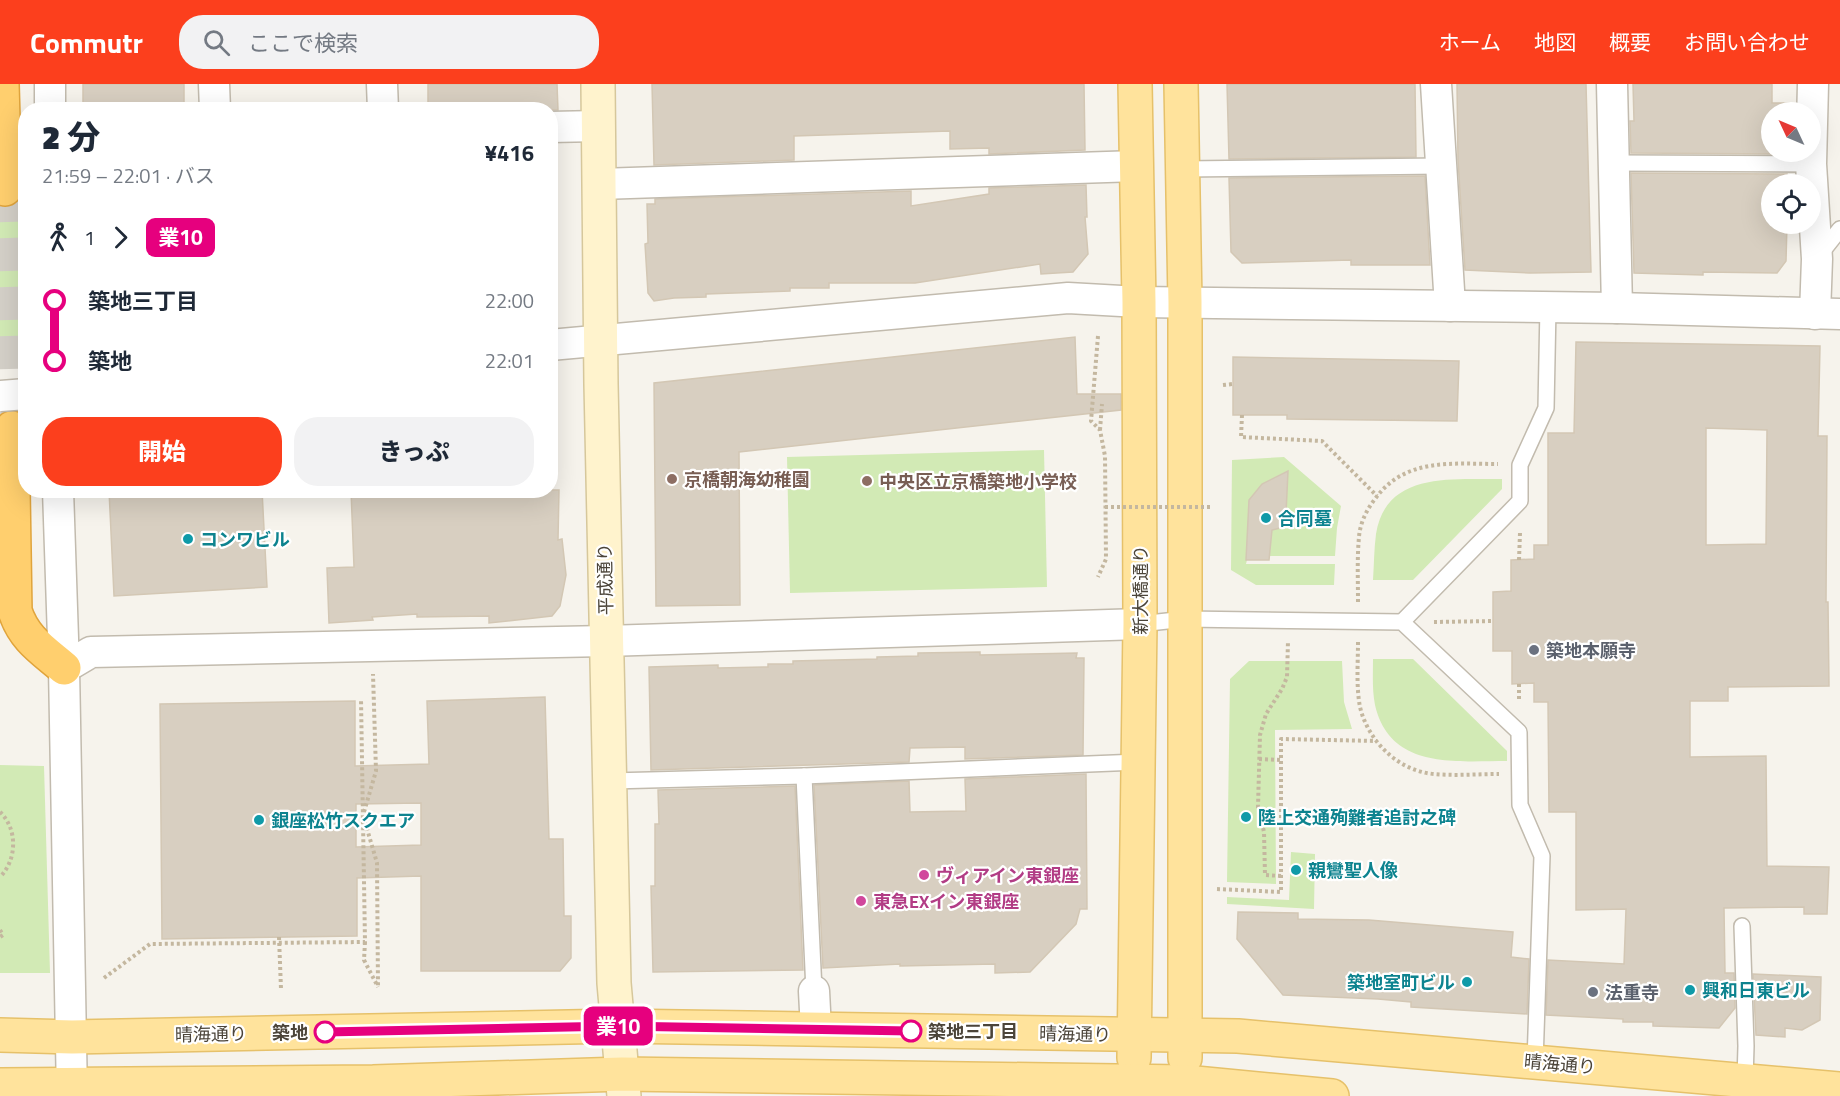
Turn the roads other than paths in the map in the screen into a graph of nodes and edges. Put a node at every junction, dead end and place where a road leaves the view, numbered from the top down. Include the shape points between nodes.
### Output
1 (2, 84) edge
2 (50, 84) edge
3 (214, 84) edge
4 (382, 84) edge
5 (598, 84) edge
6 (1135, 84) edge
7 (1181, 84) edge
8 (1436, 84) edge
9 (1612, 84) edge
10 (1813, 84) edge
11 (50, 102) edge
12 (215, 102) edge
13 (383, 102) edge
14 (599, 126) junction
15 (558, 127) edge
16 (1614, 163) junction
17 (1811, 164) junction
18 (1137, 166) junction
19 (1441, 166) junction
20 (1183, 169) junction
21 (600, 184) junction
22 (5, 189) dead end
23 (1840, 229) edge
24 (1817, 259) junction
25 (1139, 302) junction
26 (1185, 302) junction
27 (1450, 306) junction
28 (1548, 307) junction
29 (1617, 308) junction
30 (1828, 314) edge
31 (601, 341) junction
32 (558, 344) edge
33 (18, 395) edge
34 (0, 396) edge
35 (12, 428) tunnel mouth
36 (58, 498) edge
37 (1185, 619) junction
38 (1402, 622) junction
39 (1140, 624) junction
40 (606, 641) junction
41 (64, 668) junction
42 (1138, 762) junction
43 (804, 776) junction
44 (611, 781) junction
45 (1742, 926) dead end
46 (814, 992) joint
47 (617, 1026) junction
48 (816, 1030) junction
49 (0, 1035) edge
50 (1134, 1035) junction
51 (1185, 1036) junction
52 (64, 1037) junction
53 (1534, 1062) junction
54 (1745, 1080) junction
55 (0, 1085) edge
56 (623, 1085) edge
57 (66, 1089) edge
58 (373, 1089) edge
59 (1134, 1089) edge
60 (1185, 1089) edge
61 (1840, 1089) edge
62 (1332, 1096) edge

1 - 22 highway
2 - 11 street
3 - 12 street
4 - 13 street
5 - 14 street, 平成通り
6 - 18 main road, 新大橋通り
7 - 20 main road
8 - 19 street
9 - 16 street
10 - 17 street
14 - 15 street
14 - 21 street, 平成通り
16 - 17 lane
16 - 29 street
17 - 24 street
18 - 21 street
18 - 25 main road, 新大橋通り
19 - 20 lane
19 - 27 street
20 - 26 main road
21 - 31 street, 平成通り
23 - 24 lane
24 - 30 street
25 - 26 street
25 - 31 street via 1068,298
25 - 39 main road, 新大橋通り
26 - 27 street
26 - 37 main road
27 - 28 street
28 - 29 street
28 - 38 lane via 1546,408 1520,465 1520,501
29 - 30 street
31 - 32 street
31 - 40 street, 平成通り
33 - 34 street, bridge
35 - 41 highway via 15,611 21,628
36 - 41 street
37 - 38 lane
37 - 39 lane
37 - 51 main road
38 - 53 lane via 1519,732 1520,805 1542,856
39 - 40 street
39 - 42 main road, 新大橋通り
40 - 41 street via 91,652
40 - 44 street, 平成通り
41 - 52 street
42 - 43 lane
42 - 50 main road, 新大橋通り
43 - 44 lane
43 - 46 lane
44 - 47 street, 平成通り
45 - 54 lane
46 - 48 street
47 - 48 main road, 晴海通り
47 - 52 main road, 晴海通り
47 - 56 street, 平成通り
48 - 50 main road, 晴海通り
49 - 52 main road, 晴海通り
50 - 51 main road, 晴海通り
50 - 59 main road, 新大橋通り
51 - 53 main road, 晴海通り via 1259,1037
51 - 60 main road
52 - 57 street
53 - 54 main road, 晴海通り
54 - 61 main road, 晴海通り
55 - 57 main road
56 - 58 main road
56 - 59 main road
57 - 58 main road
59 - 60 main road
60 - 62 main road

